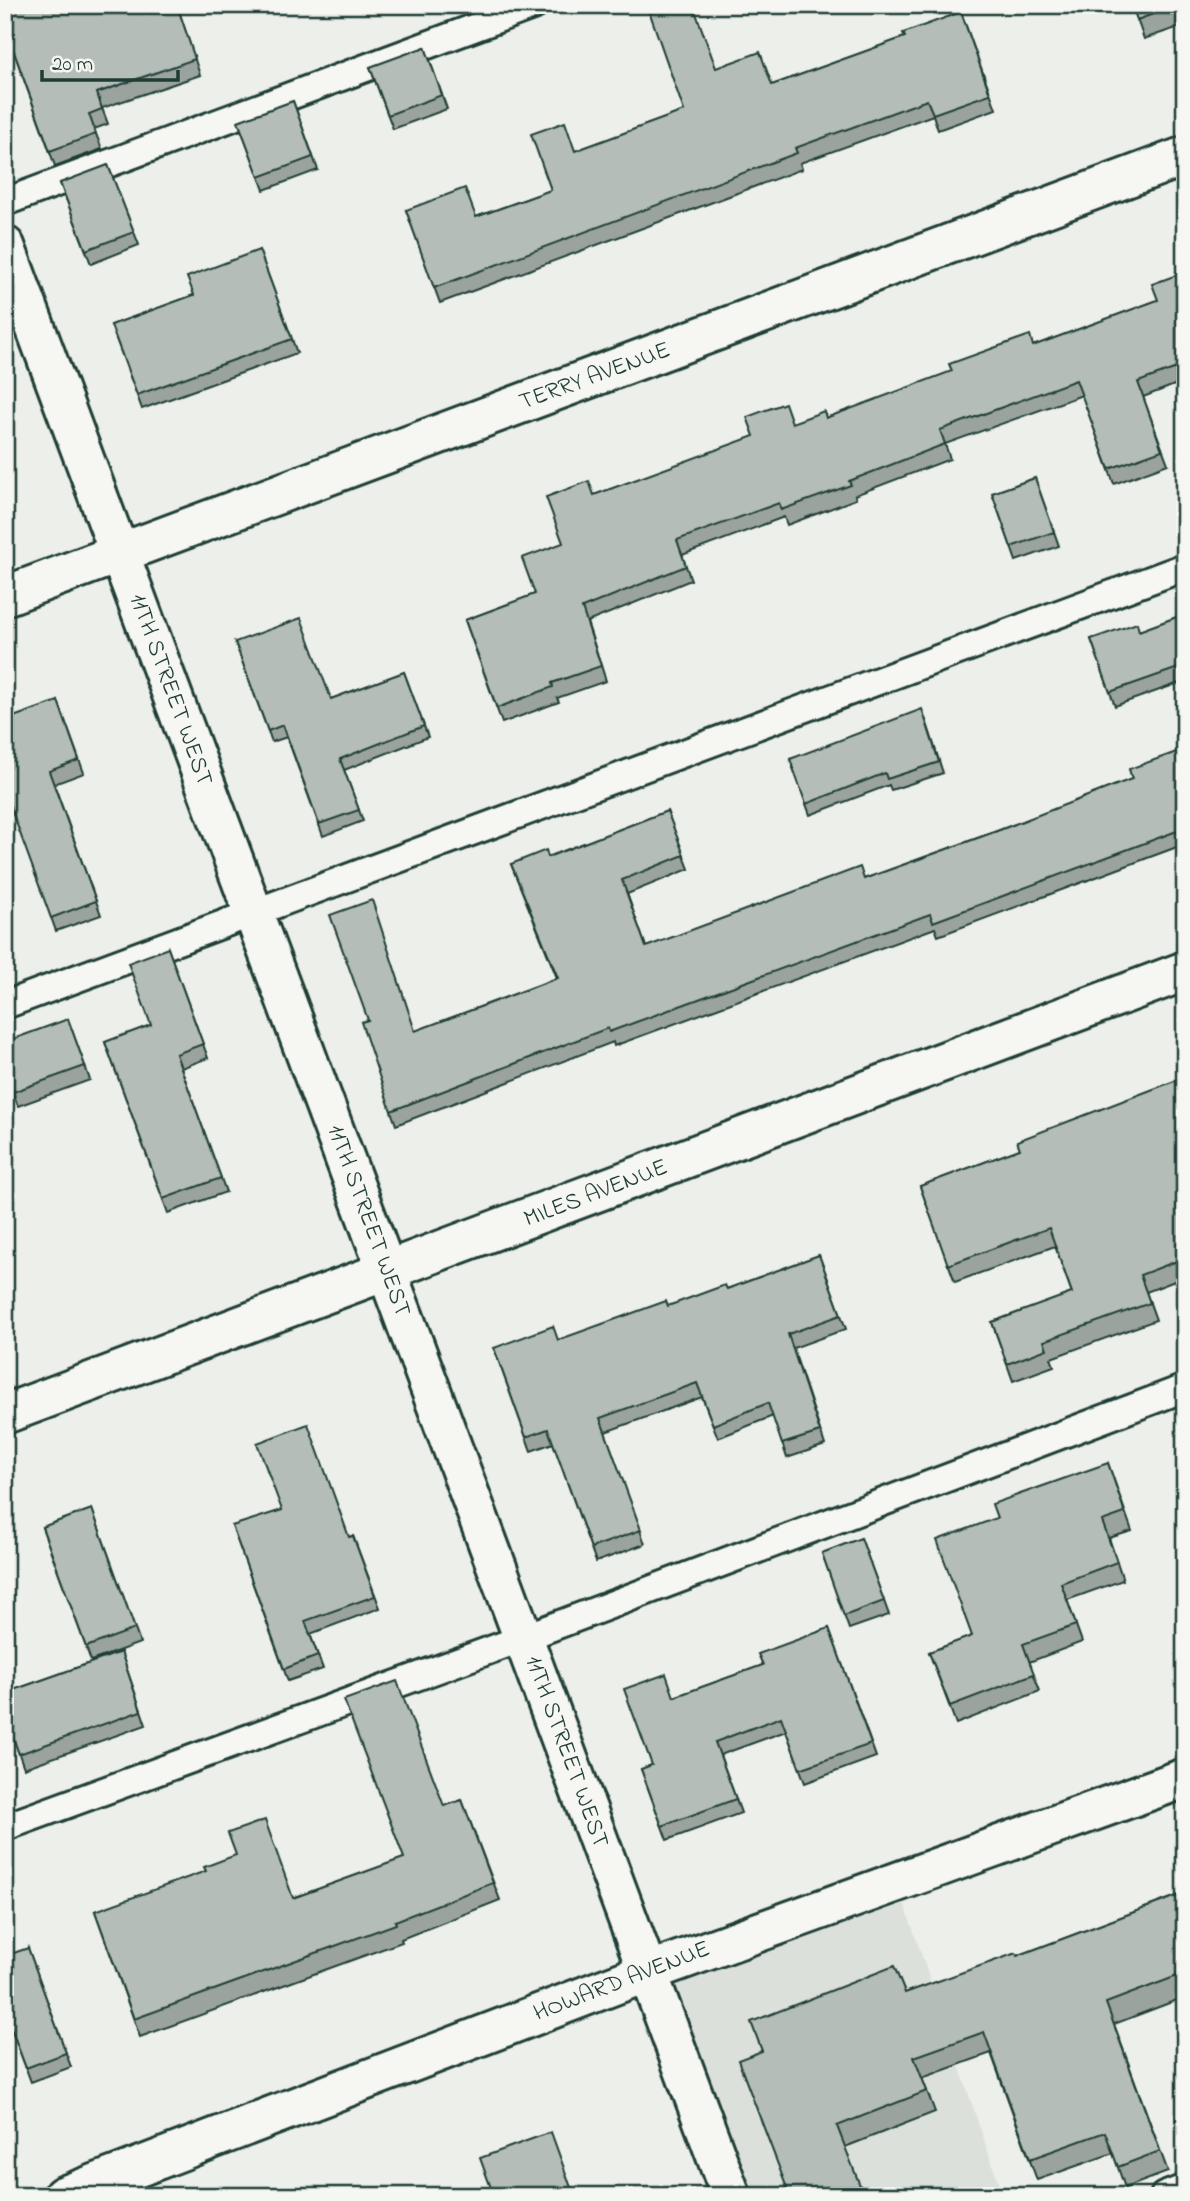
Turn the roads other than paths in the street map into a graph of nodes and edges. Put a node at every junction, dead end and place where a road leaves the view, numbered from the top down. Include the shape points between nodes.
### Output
1 (535, 5) edge
2 (1185, 156) edge
3 (5, 202) edge
4 (5, 246) edge
5 (120, 554) junction
6 (1185, 567) edge
7 (5, 596) edge
8 (253, 913) junction
9 (1185, 971) edge
10 (5, 1004) edge
11 (388, 1273) junction
12 (1185, 1388) edge
13 (5, 1414) edge
14 (523, 1638) junction
15 (1185, 1778) edge
16 (5, 1827) edge
17 (648, 1972) junction
18 (1185, 2188) edge
19 (63, 2196) edge
20 (731, 2196) edge
21 (1164, 2196) edge

1 - 3 lane
2 - 5 street, TERRY AVENUE
4 - 5 street, 11TH STREET WEST
5 - 7 street, TERRY AVENUE
5 - 8 street, 11TH STREET WEST
6 - 8 lane
8 - 10 lane
8 - 11 street, 11TH STREET WEST
9 - 11 street, MILES AVENUE
11 - 13 street, MILES AVENUE
11 - 14 street, 11TH STREET WEST
12 - 14 lane
14 - 16 lane
14 - 17 street, 11TH STREET WEST
15 - 17 street, HOWARD AVENUE
17 - 19 street, HOWARD AVENUE
17 - 20 street, 11TH STREET WEST
18 - 21 lane

